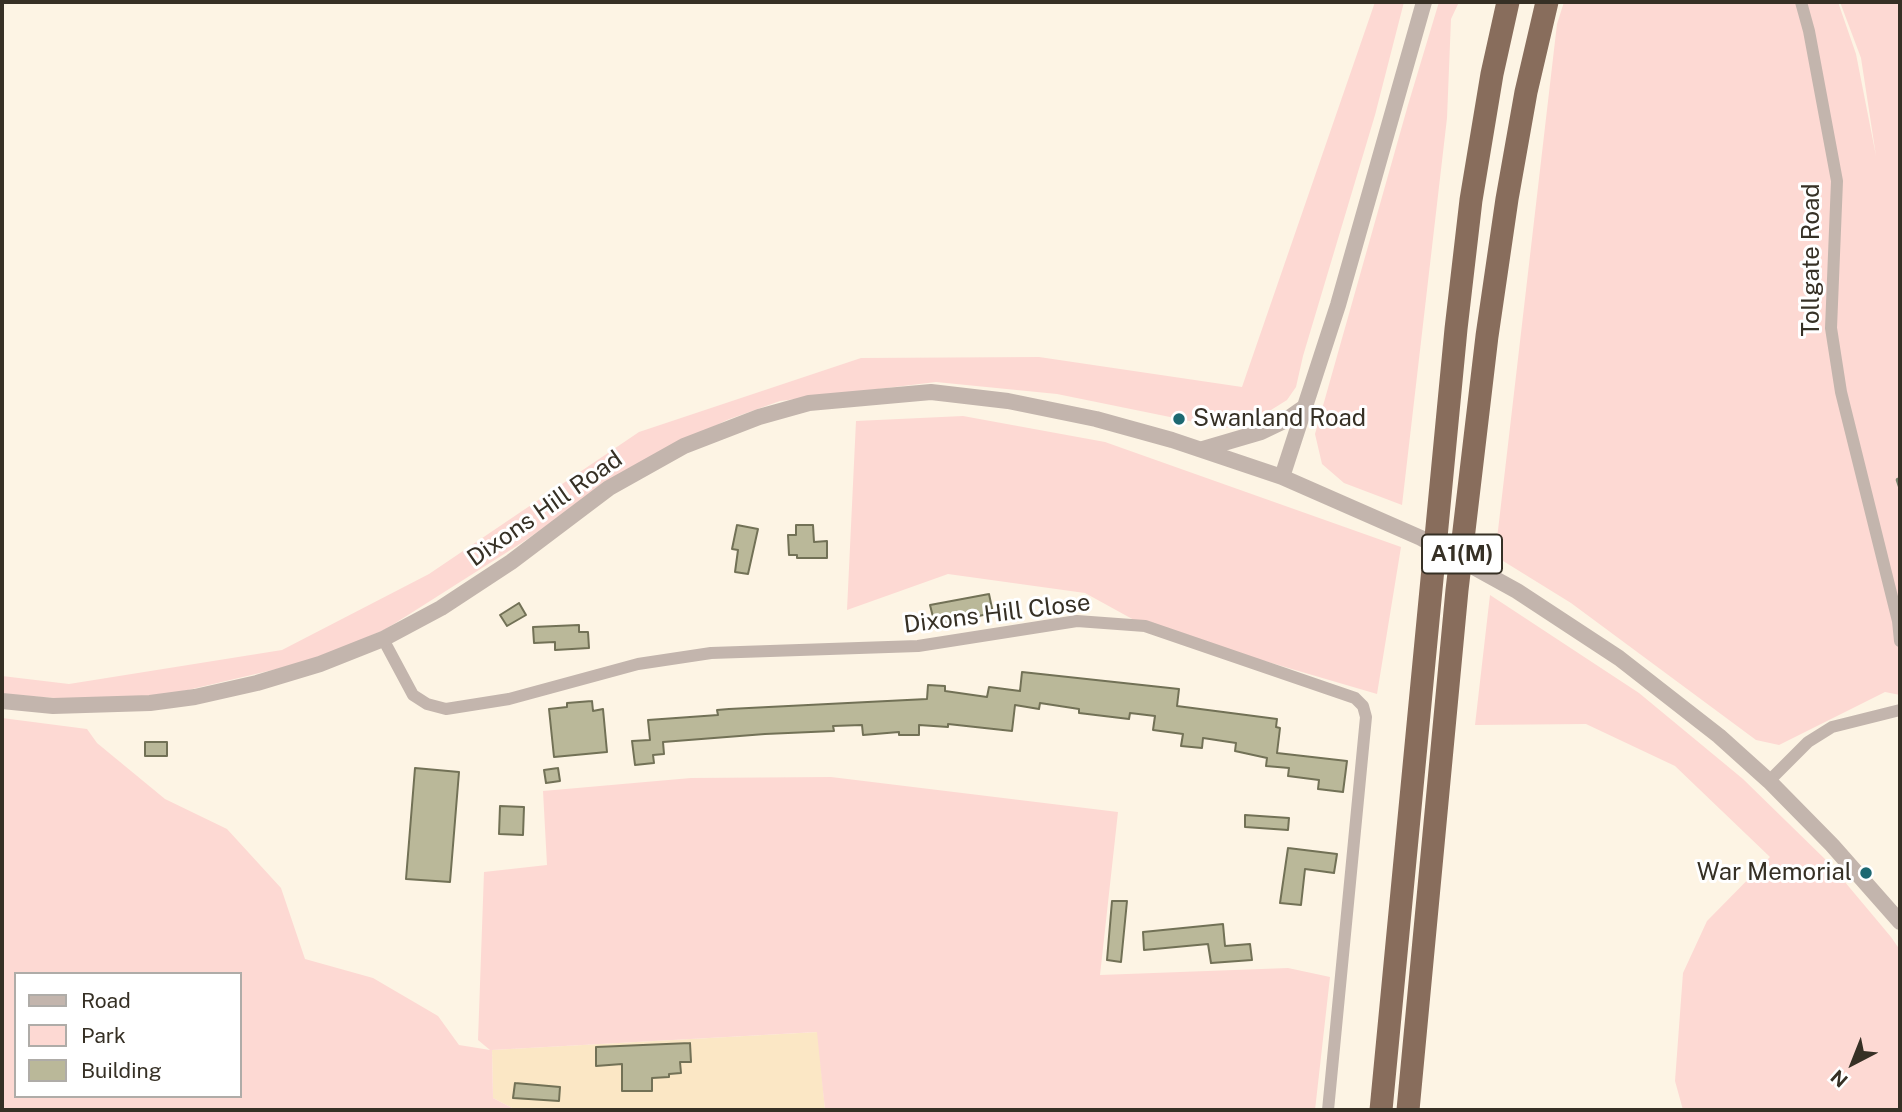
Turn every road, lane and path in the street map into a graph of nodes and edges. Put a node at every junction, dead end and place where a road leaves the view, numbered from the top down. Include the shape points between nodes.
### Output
1 (1424, 2) edge
2 (1508, 2) edge
3 (1547, 2) edge
4 (1801, 2) edge
5 (1306, 406) junction
6 (1203, 449) junction
7 (1282, 477) junction
8 (383, 639) junction
9 (1900, 640) edge
10 (2, 701) edge
11 (1900, 710) edge
12 (1769, 781) junction
13 (1900, 922) edge
14 (1328, 1110) edge
15 (1381, 1110) edge
16 (1408, 1110) edge

1 - 5 street
2 - 15 highway, A1(M) via 1471,200 1457,316
3 - 16 highway, A1(M) via 1526,92 1487,336 1457,590
4 - 9 street, Tollgate Road via 1837,181 1831,328 1841,392
5 - 6 street via 1261,432
5 - 7 street
6 - 7 street, Dixons Hill Road
6 - 8 street, Dixons Hill Road via 1096,419 1008,401 931,392 809,403 759,416 684,446 609,488 441,608
7 - 12 street via 1421,538 1517,591 1659,688
8 - 10 street, Dixons Hill Road via 320,664 195,697 53,706
8 - 14 street, Dixons Hill Close via 413,695 446,709 509,699 638,664 711,653 918,646 1077,621 1145,626 1355,698 1366,717
11 - 12 street via 1832,727 1808,742
12 - 13 street

